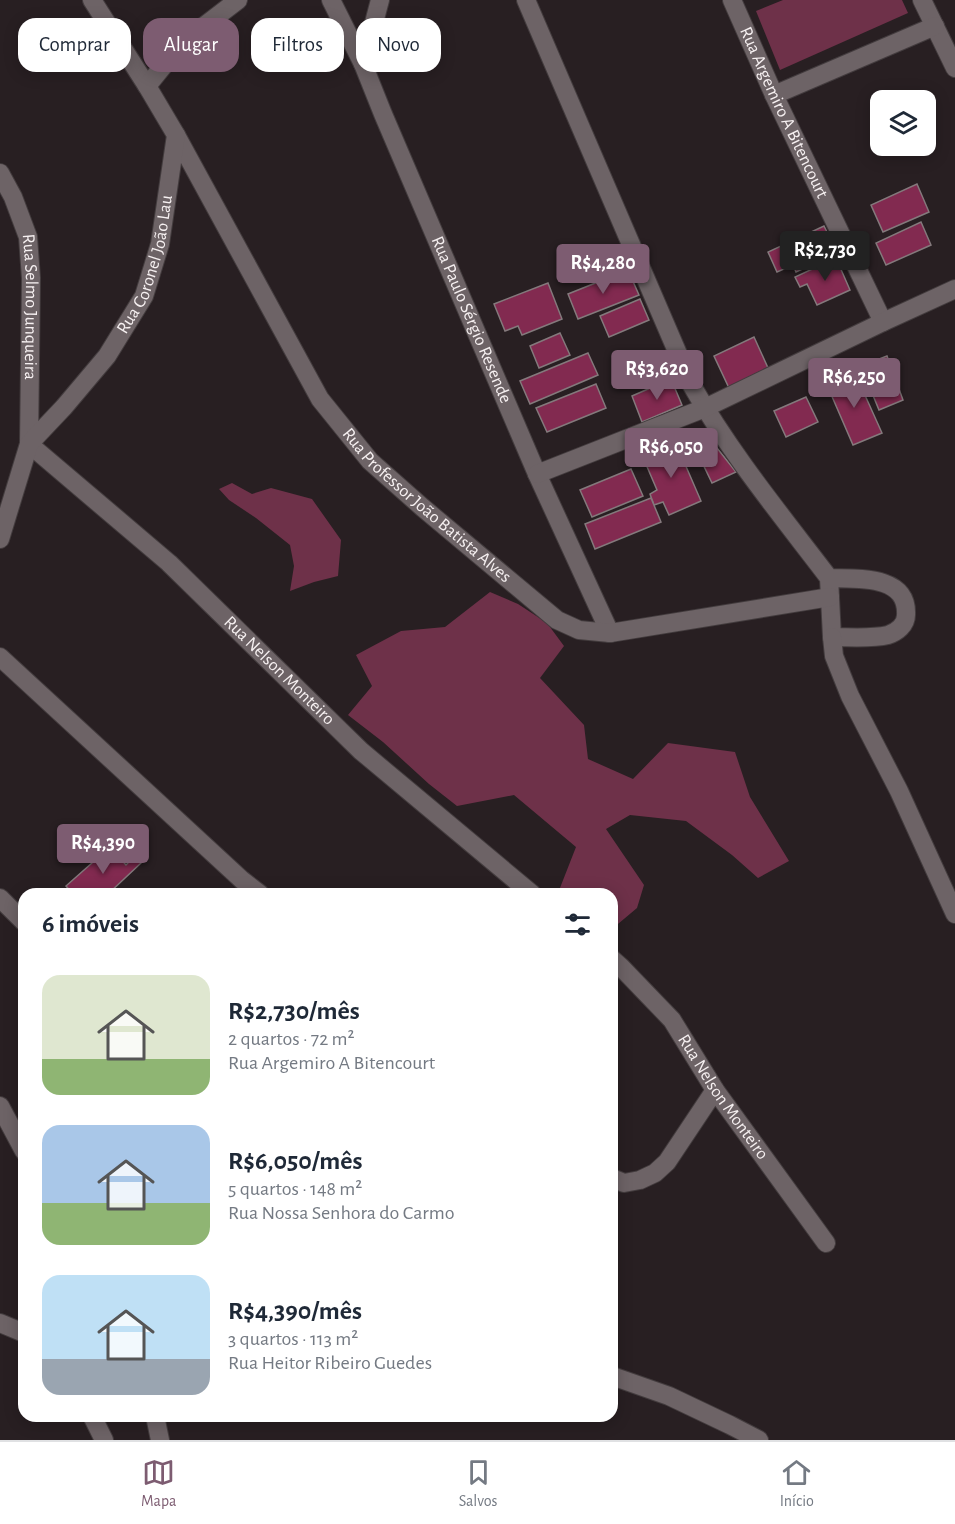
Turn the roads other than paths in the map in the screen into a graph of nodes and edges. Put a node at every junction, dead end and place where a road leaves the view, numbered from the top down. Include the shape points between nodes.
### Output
1 (92, 0) edge
2 (238, 0) edge
3 (332, 0) edge
4 (380, 0) edge
5 (526, 0) edge
6 (734, 0) edge
7 (922, 0) edge
8 (375, 18) edge
9 (935, 26) junction
10 (356, 50) edge
11 (955, 68) edge
12 (366, 72) edge
13 (147, 86) junction
14 (774, 95) junction
15 (176, 135) junction
16 (0, 173) edge
17 (955, 289) edge
18 (883, 322) junction
19 (705, 408) junction
20 (30, 444) junction
21 (537, 474) junction
22 (0, 539) edge
23 (829, 578) junction
24 (830, 597) junction
25 (610, 633) junction
26 (832, 637) junction
27 (0, 657) edge
28 (252, 888) edge
29 (525, 888) edge
30 (0, 898) edge
31 (955, 914) edge
32 (18, 916) edge
33 (618, 964) edge
34 (715, 1090) junction
35 (0, 1106) edge
36 (18, 1140) edge
37 (618, 1180) edge
38 (826, 1243) dead end
39 (0, 1323) edge
40 (18, 1330) edge
41 (618, 1378) edge
42 (95, 1422) edge
43 (156, 1422) edge
44 (104, 1440) edge
45 (160, 1440) edge
46 (759, 1440) edge

1 - 13 street
2 - 13 street via 182,43
3 - 10 street, Rua Paulo Sérgio Resende
4 - 8 street
5 - 19 street via 691,384
6 - 14 street, Rua Argemiro A Bitencourt
7 - 9 street
9 - 11 street
9 - 14 street
12 - 21 street, Rua Paulo Sérgio Resende
13 - 15 street
14 - 18 street, Rua Argemiro A Bitencourt
15 - 20 street, Rua Coronel João Lau via 160,244 144,296 107,356
15 - 25 street, Rua Professor João Batista Alves via 320,399 370,461 557,620 579,630
16 - 20 street, Rua Selmo Junqueira via 28,237
17 - 18 street
18 - 19 street
19 - 21 street
19 - 23 street
20 - 22 street, Rua Coronel João Lau
20 - 29 street, Rua Nelson Monteiro via 169,563 361,751
21 - 25 street, Rua Paulo Sérgio Resende
23 - 24 street
23 - 26 street via 887,583 900,594 907,609 906,621 888,635
24 - 25 street, Rua Professor João Batista Alves
24 - 26 street
26 - 31 street via 834,656 850,696 899,790
27 - 28 street
30 - 32 street
33 - 34 street, Rua Nelson Monteiro via 672,1020
34 - 37 street via 667,1162 640,1180
34 - 38 street, Rua Nelson Monteiro
35 - 36 street
39 - 40 street
41 - 46 street via 669,1396
42 - 44 street
43 - 45 street

